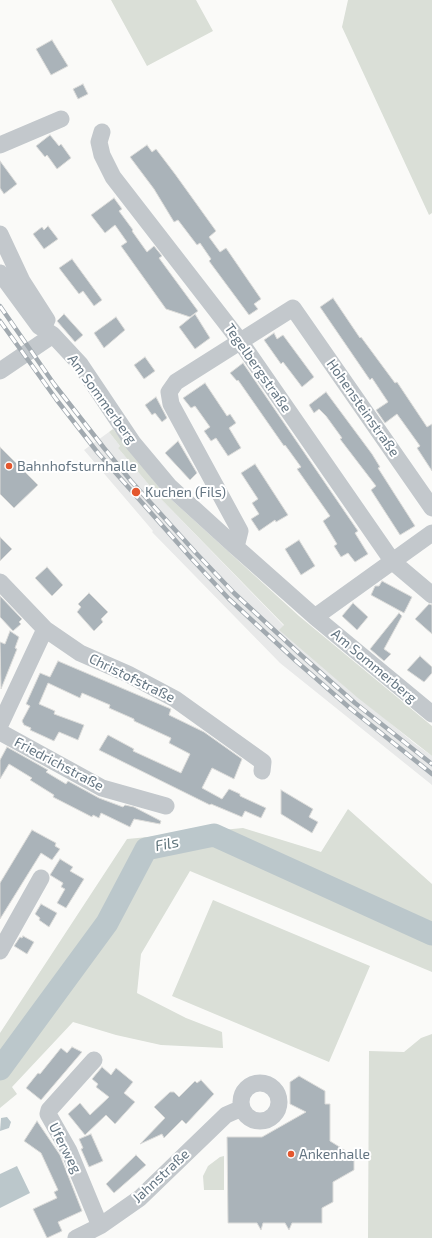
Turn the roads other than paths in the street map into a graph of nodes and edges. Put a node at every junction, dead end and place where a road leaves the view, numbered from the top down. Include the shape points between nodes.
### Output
1 (61, 119) dead end
2 (102, 132) dead end
3 (0, 145) edge
4 (0, 234) edge
5 (0, 273) edge
6 (53, 335) junction
7 (240, 341) junction
8 (0, 371) edge
9 (432, 508) edge
10 (432, 533) edge
11 (236, 547) junction
12 (393, 562) junction
13 (0, 582) edge
14 (432, 595) edge
15 (315, 617) junction
16 (45, 629) junction
17 (432, 714) edge
18 (0, 725) edge
19 (0, 732) edge
20 (262, 772) dead end
21 (166, 806) dead end
22 (41, 878) dead end
23 (0, 951) edge
24 (94, 1060) dead end
25 (242, 1108) dead end
26 (100, 1226) junction
27 (76, 1238) edge

1 - 3 street
2 - 7 street, Tegelbergstraße via 102,155 113,177
4 - 6 street, Am Sommerberg via 22,281 46,318
5 - 6 street, Am Sommerberg via 38,326
6 - 8 street
6 - 11 street, Am Sommerberg via 80,364 133,443 169,486
7 - 9 street, Hohensteinstraße via 293,308
7 - 11 street via 176,382 169,392 171,404 240,531
7 - 12 street, Tegelbergstraße
10 - 12 street, Am Sommerberg
11 - 15 street, Am Sommerberg
12 - 14 street, Tegelbergstraße
12 - 15 street, Am Sommerberg
13 - 16 street, Christofstraße
15 - 17 street, Am Sommerberg
16 - 18 street
16 - 20 street, Christofstraße via 80,653 175,698 263,762
19 - 21 street, Friedrichstraße via 102,788
22 - 23 street
24 - 26 street, Uferweg via 48,1114 69,1150
25 - 26 street, Jahnstraße via 226,1115 140,1198
26 - 27 street, Jahnstraße

